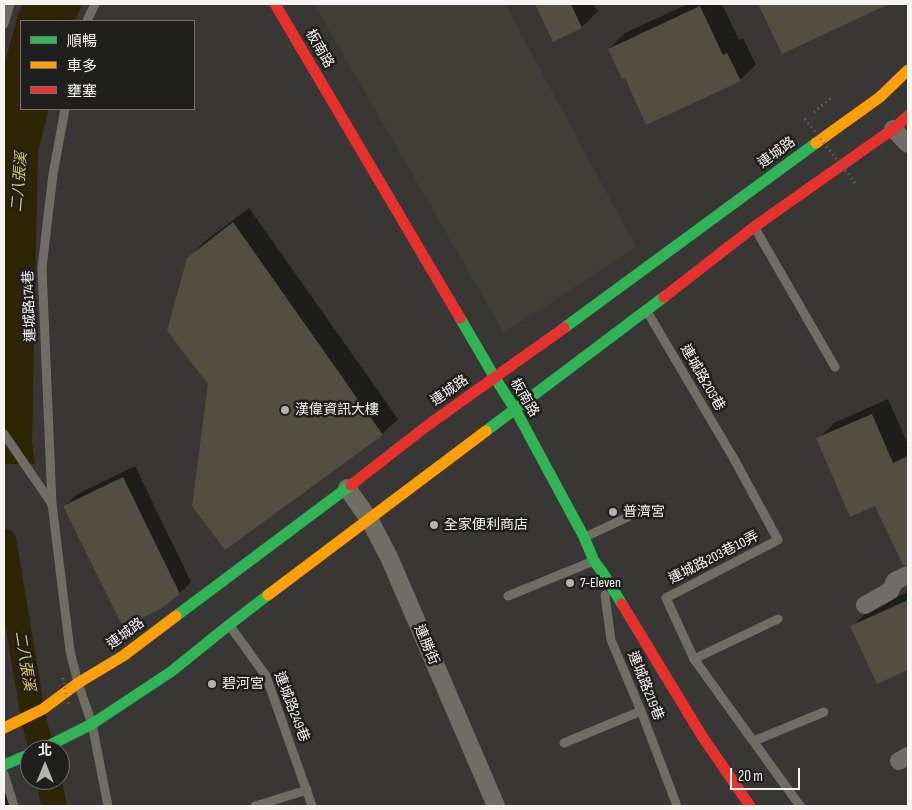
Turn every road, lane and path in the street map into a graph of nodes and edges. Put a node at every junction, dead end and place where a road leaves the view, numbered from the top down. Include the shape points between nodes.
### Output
1 (10, 4) edge
2 (95, 4) edge
3 (275, 4) edge
4 (87, 20) edge
5 (4, 24) edge
6 (908, 70) edge
7 (65, 110) edge
8 (908, 116) edge
9 (805, 119) dead end
10 (893, 129) junction
11 (908, 144) edge
12 (855, 184) dead end
13 (754, 228) junction
14 (647, 310) junction
15 (835, 367) dead end
16 (495, 378) junction
17 (515, 409) junction
18 (4, 434) edge
19 (734, 459) joint
20 (347, 488) junction
21 (52, 504) junction
22 (628, 516) dead end
23 (369, 519) junction
24 (584, 537) junction
25 (594, 561) junction
26 (603, 573) junction
27 (908, 574) edge
28 (508, 596) dead end
29 (865, 605) dead end
30 (778, 619) dead end
31 (229, 625) junction
32 (694, 659) junction
33 (63, 678) dead end
34 (78, 683) junction
35 (69, 707) dead end
36 (641, 711) junction
37 (824, 712) dead end
38 (92, 724) junction
39 (4, 728) edge
40 (60, 740) edge
41 (754, 741) junction
42 (564, 743) dead end
43 (20, 758) edge
44 (4, 765) edge
45 (4, 774) edge
46 (307, 790) junction
47 (14, 806) edge
48 (108, 806) edge
49 (254, 806) edge
50 (312, 806) edge
51 (496, 806) edge
52 (677, 806) edge
53 (750, 806) edge
54 (800, 806) edge

1 - 5 lane
2 - 4 lane
3 - 16 main road, 板南路
6 - 16 main road, 連城路 via 880,97
7 - 21 lane, 連城路174巷 via 42,268
8 - 10 main road
9 - 12 path, bridge
10 - 11 street
10 - 13 main road
13 - 14 main road
13 - 15 lane
14 - 17 main road
14 - 19 lane, 連城路203巷
16 - 17 main road, 板南路
16 - 20 main road, 連城路 via 428,424
17 - 23 main road
17 - 24 main road, 板南路
18 - 21 lane, 連城路174巷, bridge
19 - 32 lane, 連城路203巷10弄 via 778,540 666,598
20 - 23 street, 連勝街
20 - 34 main road, 連城路 via 123,656
21 - 34 lane, 連城路174巷 via 70,651
22 - 24 lane
23 - 31 main road
23 - 51 street, 連勝街 via 389,557
24 - 25 main road, 板南路
25 - 26 main road, 板南路
25 - 28 lane
26 - 36 lane, 連城路219巷 via 611,640
26 - 53 main road, 板南路 via 702,736
27 - 29 street via 895,581 890,592
30 - 32 lane
31 - 38 main road via 172,671
31 - 46 lane, 連城路249巷 via 266,676
32 - 41 lane, 連城路203巷10弄
33 - 35 path, bridge
34 - 38 lane, 連城路174巷
34 - 39 main road, 連城路 via 43,709
36 - 42 lane
36 - 52 lane, 連城路219巷
37 - 41 lane
38 - 40 main road
38 - 48 lane, 連城路174巷
41 - 54 lane, 連城路203巷10弄
43 - 44 main road
45 - 47 lane
46 - 49 lane
46 - 50 lane, 連城路249巷

